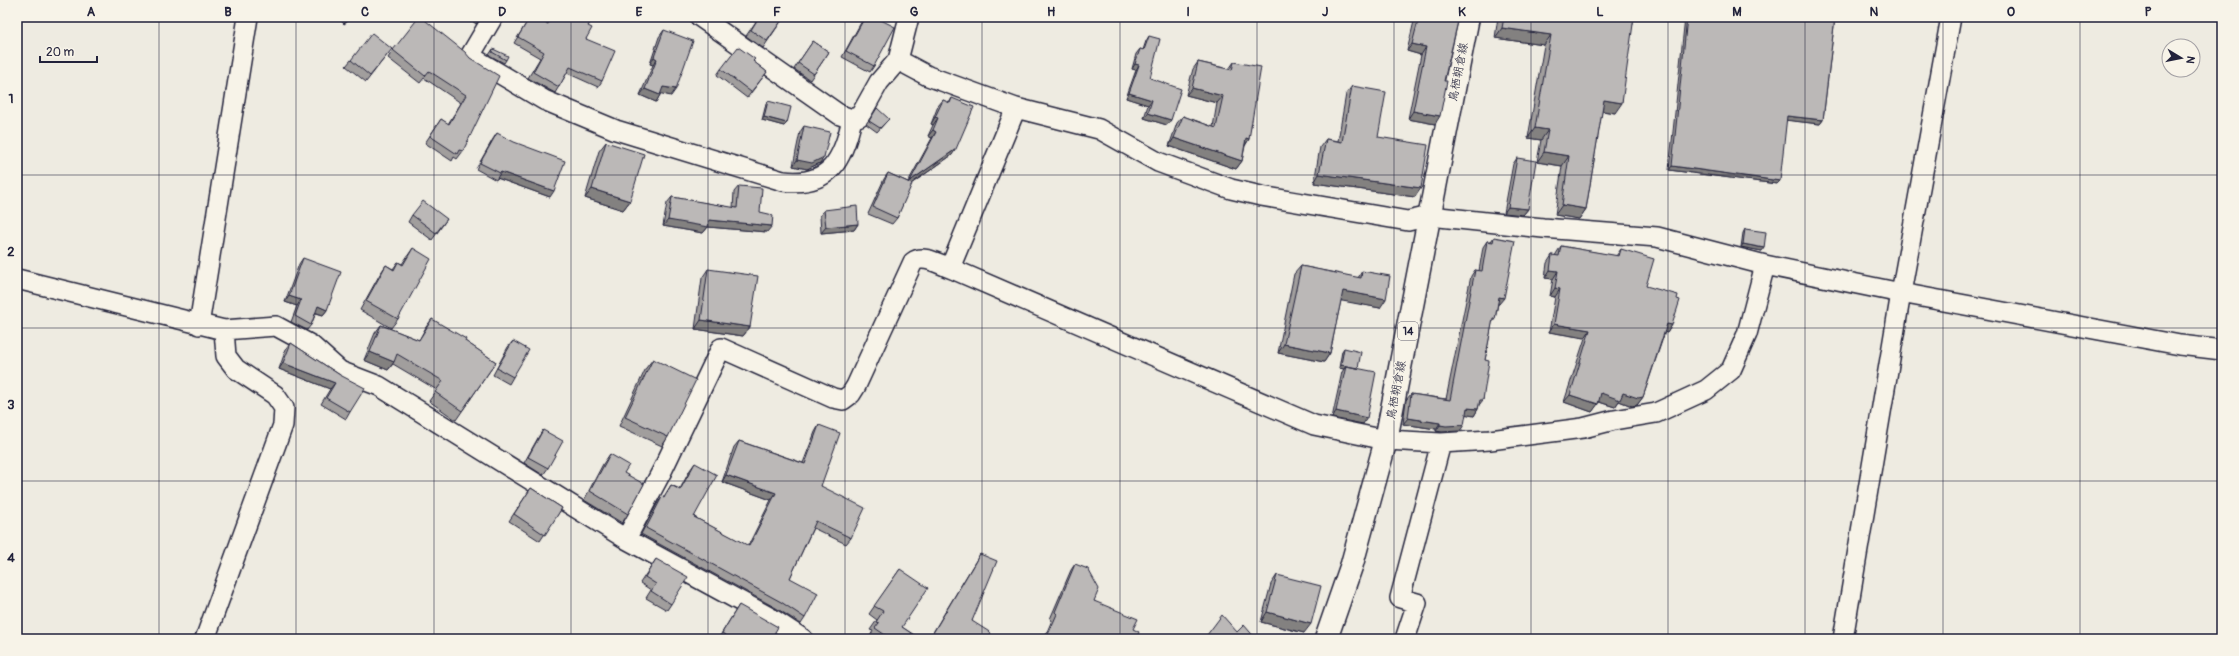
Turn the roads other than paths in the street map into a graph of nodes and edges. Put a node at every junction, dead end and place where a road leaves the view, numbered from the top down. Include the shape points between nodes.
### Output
1 (248, 17) edge
2 (493, 17) edge
3 (700, 17) edge
4 (909, 17) edge
5 (1468, 17) edge
6 (1951, 17) edge
7 (898, 60) junction
8 (1016, 108) junction
9 (852, 119) junction
10 (1430, 216) junction
11 (1765, 265) junction
12 (950, 268) junction
13 (17, 278) edge
14 (1901, 293) junction
15 (198, 325) junction
16 (224, 330) junction
17 (2222, 350) edge
18 (1386, 440) junction
19 (1441, 443) junction
20 (626, 539) junction
21 (205, 639) edge
22 (803, 639) edge
23 (1326, 639) edge
24 (1405, 639) edge
25 (1842, 639) edge

1 - 15 street
2 - 9 street via 470,56 544,100 616,130 783,181 801,183 817,179 836,164 846,146
3 - 9 street via 840,115
4 - 7 street
5 - 10 main road, 鳥栖朝倉線 / 14
6 - 14 street
7 - 8 street via 928,76
7 - 9 street via 879,82 860,116
8 - 10 street via 1099,130 1158,162 1232,189 1408,221
8 - 12 street
10 - 11 street via 1657,237
10 - 18 main road, 鳥栖朝倉線 / 14
11 - 14 street
11 - 19 street via 1747,334 1731,370 1706,390 1656,413 1583,428 1490,440
12 - 18 street via 1314,425
12 - 20 street via 923,258 913,262 856,386 843,400 833,398 721,348
13 - 15 street
14 - 17 street via 2180,345
14 - 25 street
15 - 16 street
16 - 20 street via 276,326 311,345 340,371 379,386
16 - 21 street via 226,356 236,370 275,395 284,408 283,424
18 - 19 street
18 - 23 main road, 鳥栖朝倉線 / 14 via 1352,564
19 - 24 street via 1400,598 1417,604
20 - 22 street via 771,618

